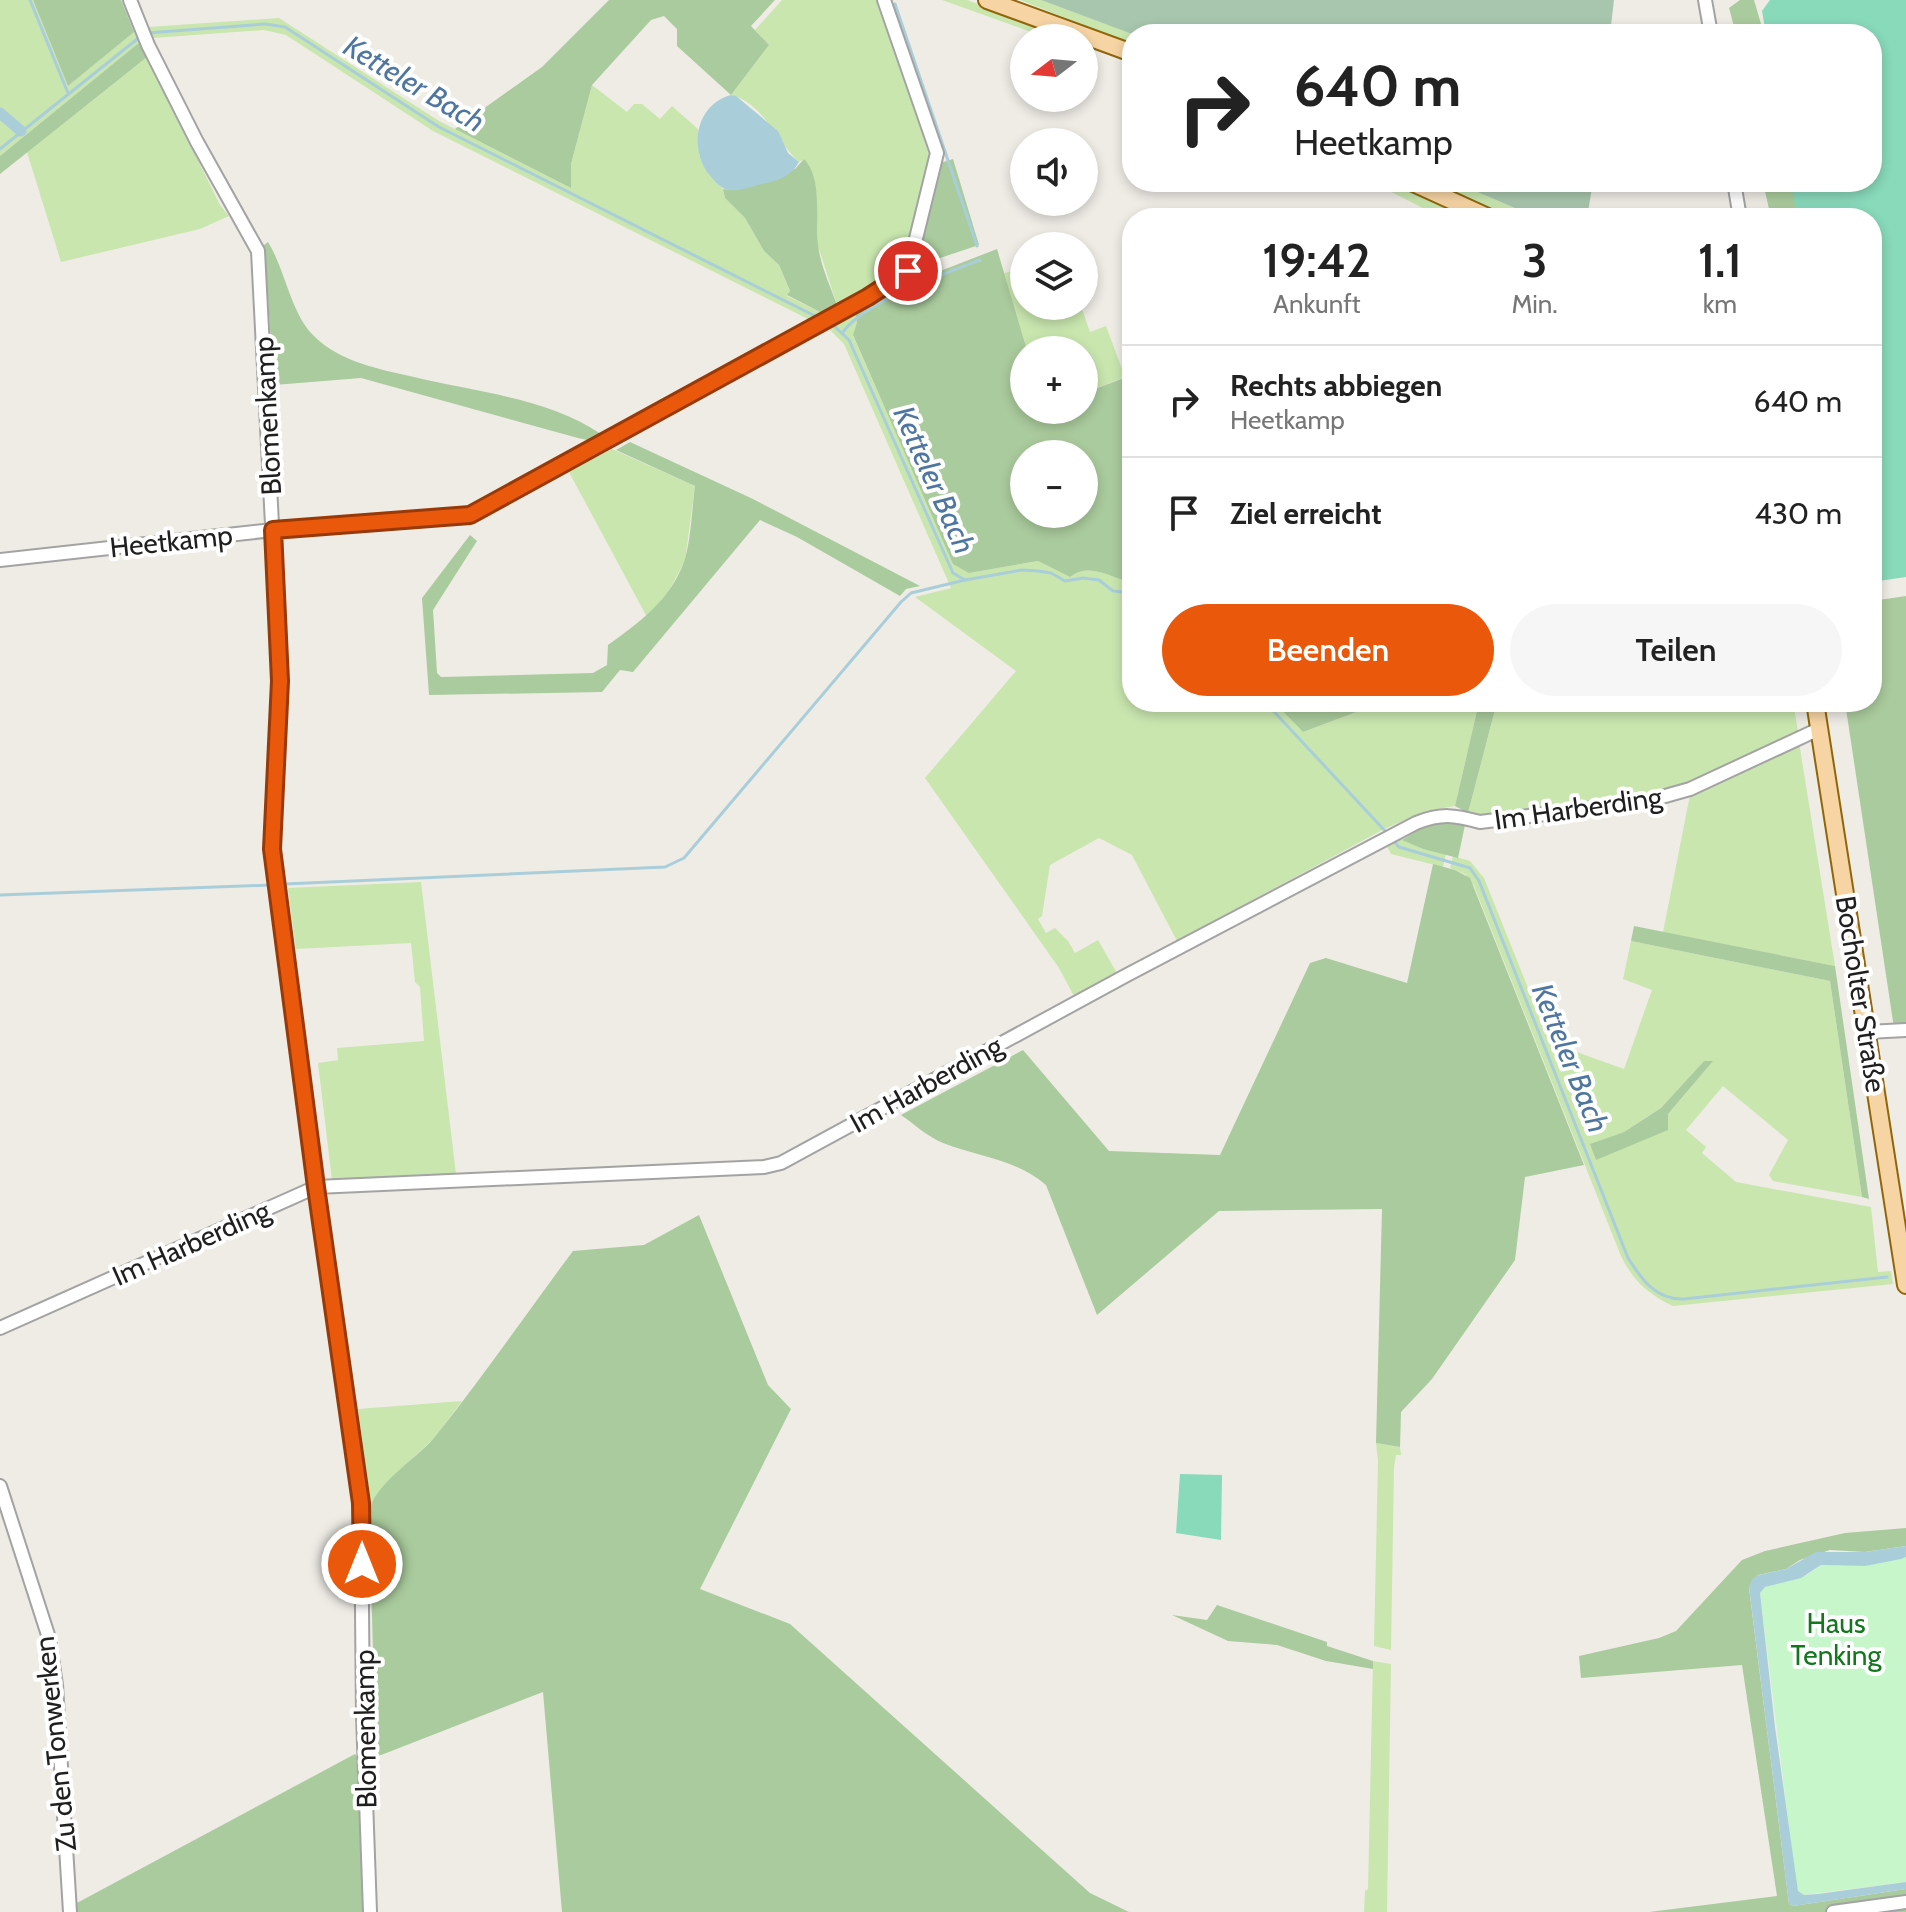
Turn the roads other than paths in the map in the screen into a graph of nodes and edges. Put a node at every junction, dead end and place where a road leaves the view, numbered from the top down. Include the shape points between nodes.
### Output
1 (130, 0) edge
2 (884, 0) edge
3 (987, 0) edge
4 (1705, 0) edge
5 (1709, 24) edge
6 (1122, 49) edge
7 (1433, 192) edge
8 (1468, 208) edge
9 (273, 530) junction
10 (0, 560) edge
11 (1816, 712) edge
12 (1819, 729) junction
13 (1906, 1030) edge
14 (1867, 1032) junction
15 (316, 1187) junction
16 (1906, 1285) edge
17 (0, 1328) edge
18 (0, 1486) edge
19 (1906, 1902) edge
20 (70, 1912) edge
21 (370, 1912) edge
22 (1833, 1912) edge

1 - 9 street, Blomenkamp via 197,142 258,251
2 - 9 street, Heetkamp via 937,153 908,271 470,515
3 - 6 main road
4 - 5 street
7 - 8 main road
9 - 10 street, Heetkamp
9 - 15 street, Blomenkamp via 280,681 272,849
11 - 12 main road, Bocholter Straße
12 - 14 main road, Bocholter Straße
12 - 15 street, Im Harberding via 1690,789 1644,802 1480,822 1437,815 781,1163
13 - 14 street
14 - 16 main road, Bocholter Straße
15 - 17 street, Im Harberding
15 - 21 street, Blomenkamp via 361,1503
18 - 20 street, Zu den Tonwerken via 49,1638
19 - 22 street

